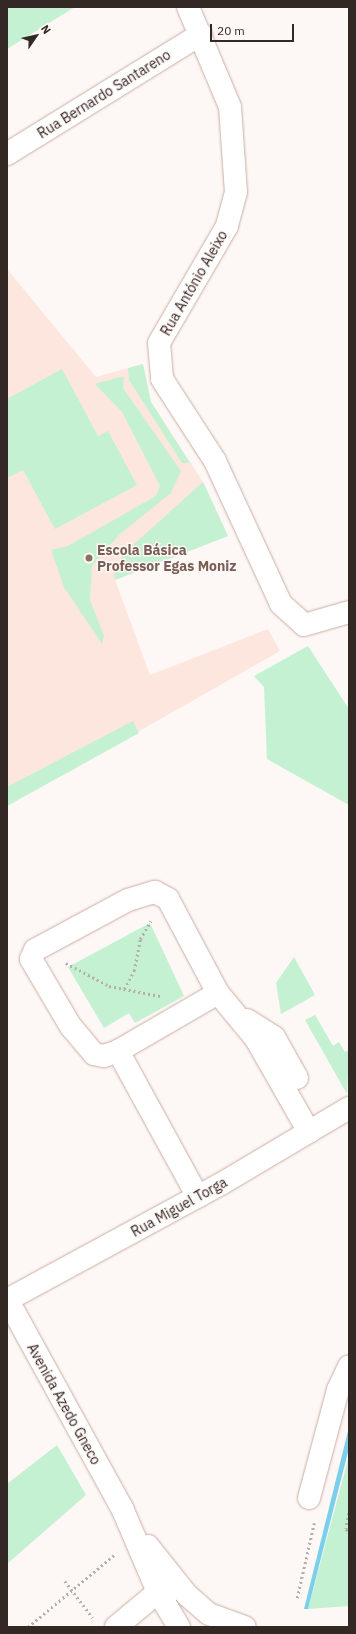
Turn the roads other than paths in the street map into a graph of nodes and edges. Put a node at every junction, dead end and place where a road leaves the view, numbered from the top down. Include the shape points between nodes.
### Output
1 (188, 7) edge
2 (201, 34) junction
3 (7, 154) edge
4 (349, 612) edge
5 (218, 993) junction
6 (118, 1051) junction
7 (349, 1108) edge
8 (316, 1128) junction
9 (198, 1197) junction
10 (7, 1300) edge
11 (349, 1366) edge
12 (309, 1498) road end
13 (122, 1508) junction
14 (158, 1592) junction
15 (191, 1598) junction
16 (106, 1624) edge
17 (179, 1627) edge
18 (245, 1627) edge

1 - 2 street, Rua António Aleixo
2 - 3 street, Rua Bernardo Santareno
2 - 4 street, Rua António Aleixo via 230,107 236,192 227,226 159,343 162,379 215,461 281,604 304,625
5 - 6 street
5 - 6 street via 168,899 155,892 128,900 35,950 30,959 84,1045 94,1054 104,1056
5 - 8 street via 268,1057
6 - 9 street
7 - 8 street, Rua Miguel Torga
8 - 9 street, Rua Miguel Torga
9 - 10 street, Rua Miguel Torga
10 - 13 street, Avenida Azedo Gneco
11 - 12 street via 338,1390
13 - 14 street, Avenida Azedo Gneco
13 - 15 street, Avenida Azedo Gneco via 162,1567
14 - 15 street, Avenida Azedo Gneco via 169,1589
14 - 16 street
14 - 17 street, Avenida Azedo Gneco
15 - 18 street, Avenida Azedo Gneco via 209,1614

